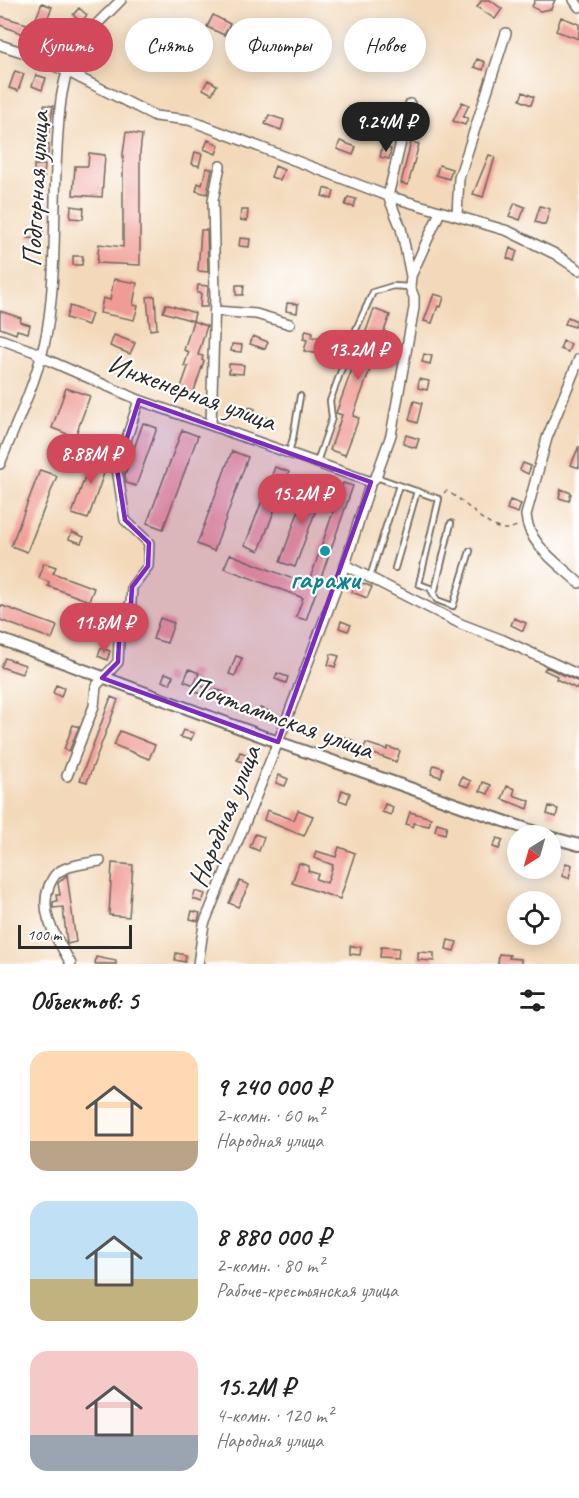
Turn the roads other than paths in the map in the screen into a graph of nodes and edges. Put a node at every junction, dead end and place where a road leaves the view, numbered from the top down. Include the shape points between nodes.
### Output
1 (121, 0) edge
2 (574, 0) edge
3 (579, 7) edge
4 (104, 18) edge
5 (506, 33) dead end
6 (0, 45) edge
7 (18, 51) edge
8 (66, 72) edge
9 (68, 72) edge
10 (410, 104) dead end
11 (220, 166) dead end
12 (388, 196) junction
13 (441, 212) junction
14 (457, 215) junction
15 (579, 270) edge
16 (411, 276) junction
17 (410, 287) junction
18 (215, 311) junction
19 (290, 324) dead end
20 (0, 339) edge
21 (42, 357) junction
22 (579, 359) edge
23 (300, 396) dead end
24 (139, 400) junction
25 (211, 424) junction
26 (289, 452) junction
27 (317, 462) junction
28 (0, 464) edge
29 (374, 479) junction
30 (399, 485) junction
31 (417, 491) junction
32 (451, 523) dead end
33 (470, 551) dead end
34 (345, 565) junction
35 (395, 568) dead end
36 (370, 578) junction
37 (579, 583) edge
38 (434, 594) junction
39 (0, 639) edge
40 (579, 675) edge
41 (102, 678) junction
42 (278, 742) junction
43 (67, 776) dead end
44 (517, 825) edge
45 (561, 840) edge
46 (579, 845) edge
47 (100, 861) dead end
48 (71, 964) edge
49 (198, 964) edge

1 - 4 street, Подгорная улица
2 - 3 street
5 - 14 street via 459,178
6 - 7 street
8 - 21 street, Подгорная улица via 58,124 53,277
9 - 12 street via 155,116 189,120
10 - 12 street
11 - 18 street via 213,200
12 - 13 street
12 - 16 street, Народная улица via 401,228
13 - 14 street
13 - 16 street, Народная улица
14 - 15 street via 508,231
16 - 17 street, Народная улица
17 - 27 lane via 393,286 374,292 330,401 332,418
17 - 29 street, Народная улица via 414,308 407,356 392,435
18 - 19 street via 256,314
18 - 25 street
20 - 21 street, Инженерная улица
21 - 24 street, Инженерная улица
21 - 28 street, Подгорная улица
22 - 37 street via 547,438 526,515 526,523 540,548
23 - 26 lane
24 - 25 street, Инженерная улица
24 - 41 street via 117,469 125,520 149,543 148,566 132,587 131,603 120,621 118,662
25 - 26 street, Инженерная улица
26 - 27 street, Инженерная улица
27 - 29 street, Инженерная улица
29 - 30 lane
29 - 34 street, Народная улица
30 - 31 lane
30 - 36 lane
31 - 35 lane
31 - 38 lane via 439,499 419,584
32 - 38 lane
33 - 38 lane via 453,606 437,600
34 - 36 street
34 - 42 street, Народная улица
36 - 40 street via 461,624
39 - 41 street, Почтамтская улица
41 - 42 street, Почтамтская улица
41 - 43 street
42 - 44 street, Почтамтская улица
42 - 49 street, Народная улица via 204,924
45 - 46 street, Почтамтская улица
47 - 48 street via 64,868 53,875 47,892 48,920

